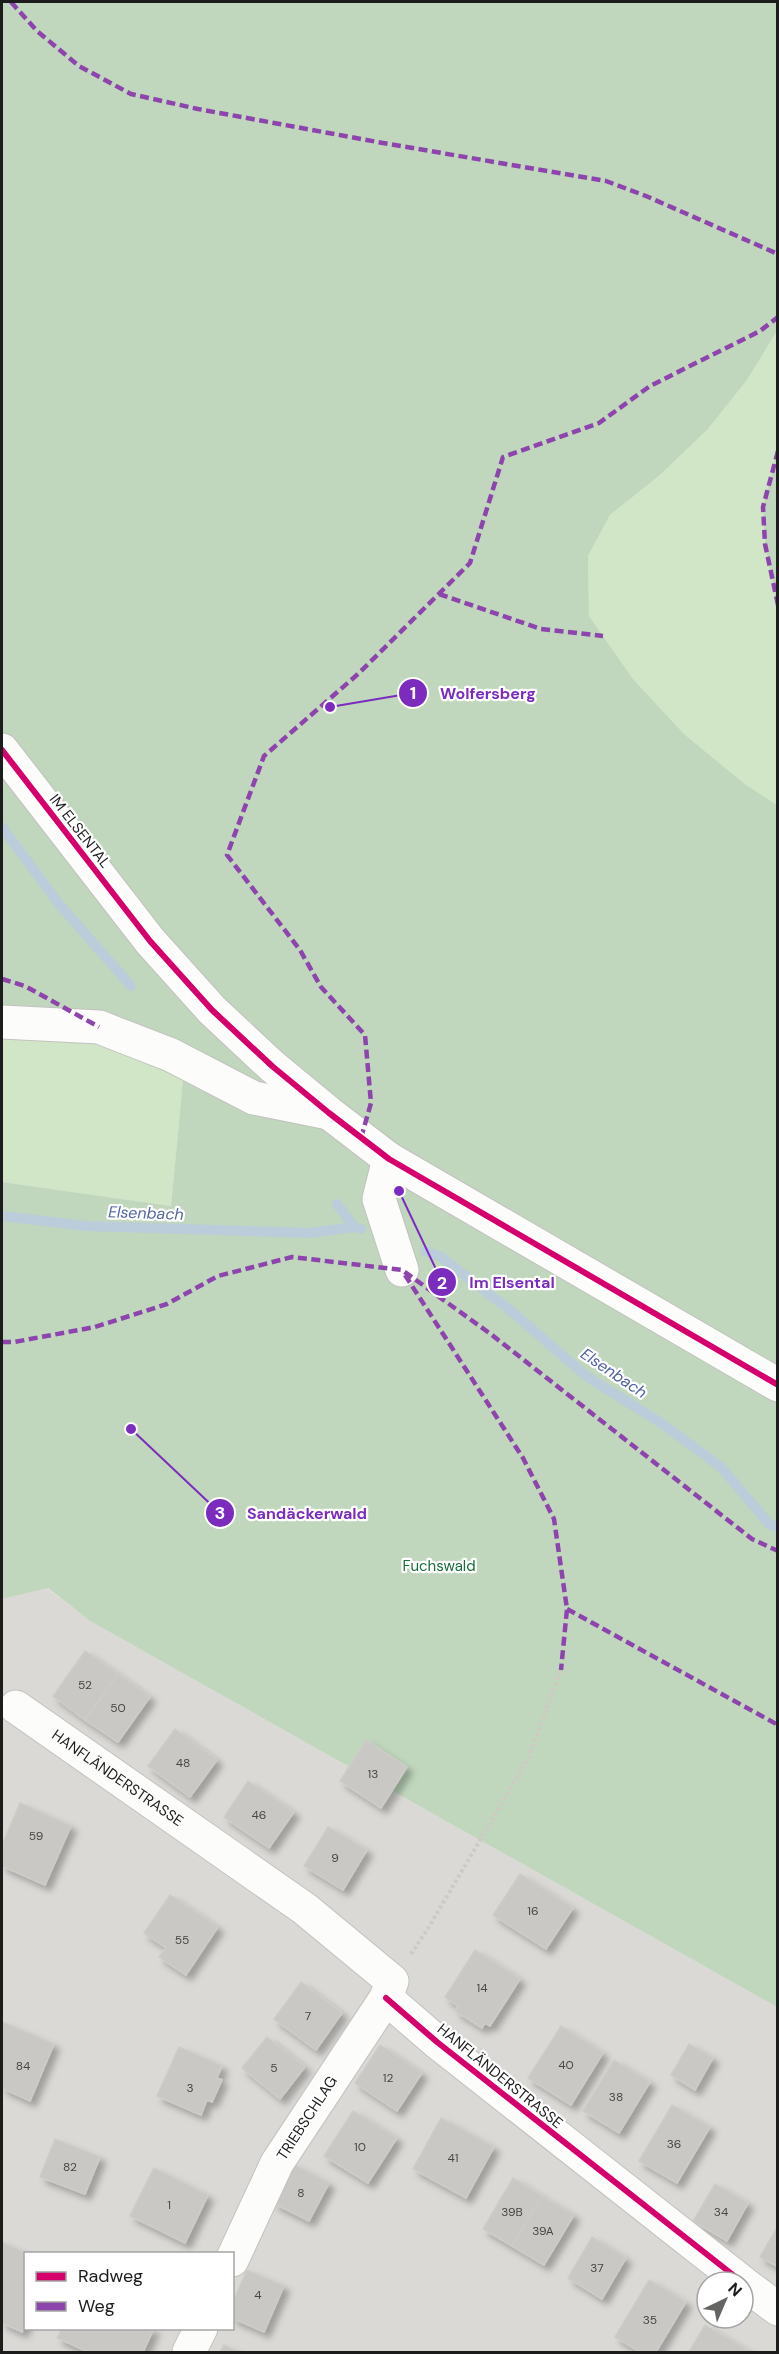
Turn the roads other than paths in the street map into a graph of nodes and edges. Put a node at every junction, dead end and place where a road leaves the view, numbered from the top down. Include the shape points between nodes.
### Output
1 (2, 750) edge
2 (2, 1022) edge
3 (329, 1113) junction
4 (389, 1159) junction
5 (402, 1270) dead end
6 (777, 1385) edge
7 (16, 1707) dead end
8 (389, 1990) junction
9 (234, 2256) edge
10 (725, 2270) edge
11 (755, 2293) edge
12 (777, 2309) edge
13 (200, 2330) edge
14 (189, 2352) edge

1 - 3 street, IM ELSENTAL via 150,940 212,1010
2 - 3 street via 99,1027 171,1055 255,1098
3 - 4 street, IM ELSENTAL
4 - 5 street via 380,1199
4 - 6 street, IM ELSENTAL
7 - 8 street, HANFLÄNDERSTRASSE via 305,1909
8 - 9 street, TRIEBSCHLAG via 278,2163
8 - 10 street, HANFLÄNDERSTRASSE via 446,2050
11 - 12 street, HANFLÄNDERSTRASSE
13 - 14 street

